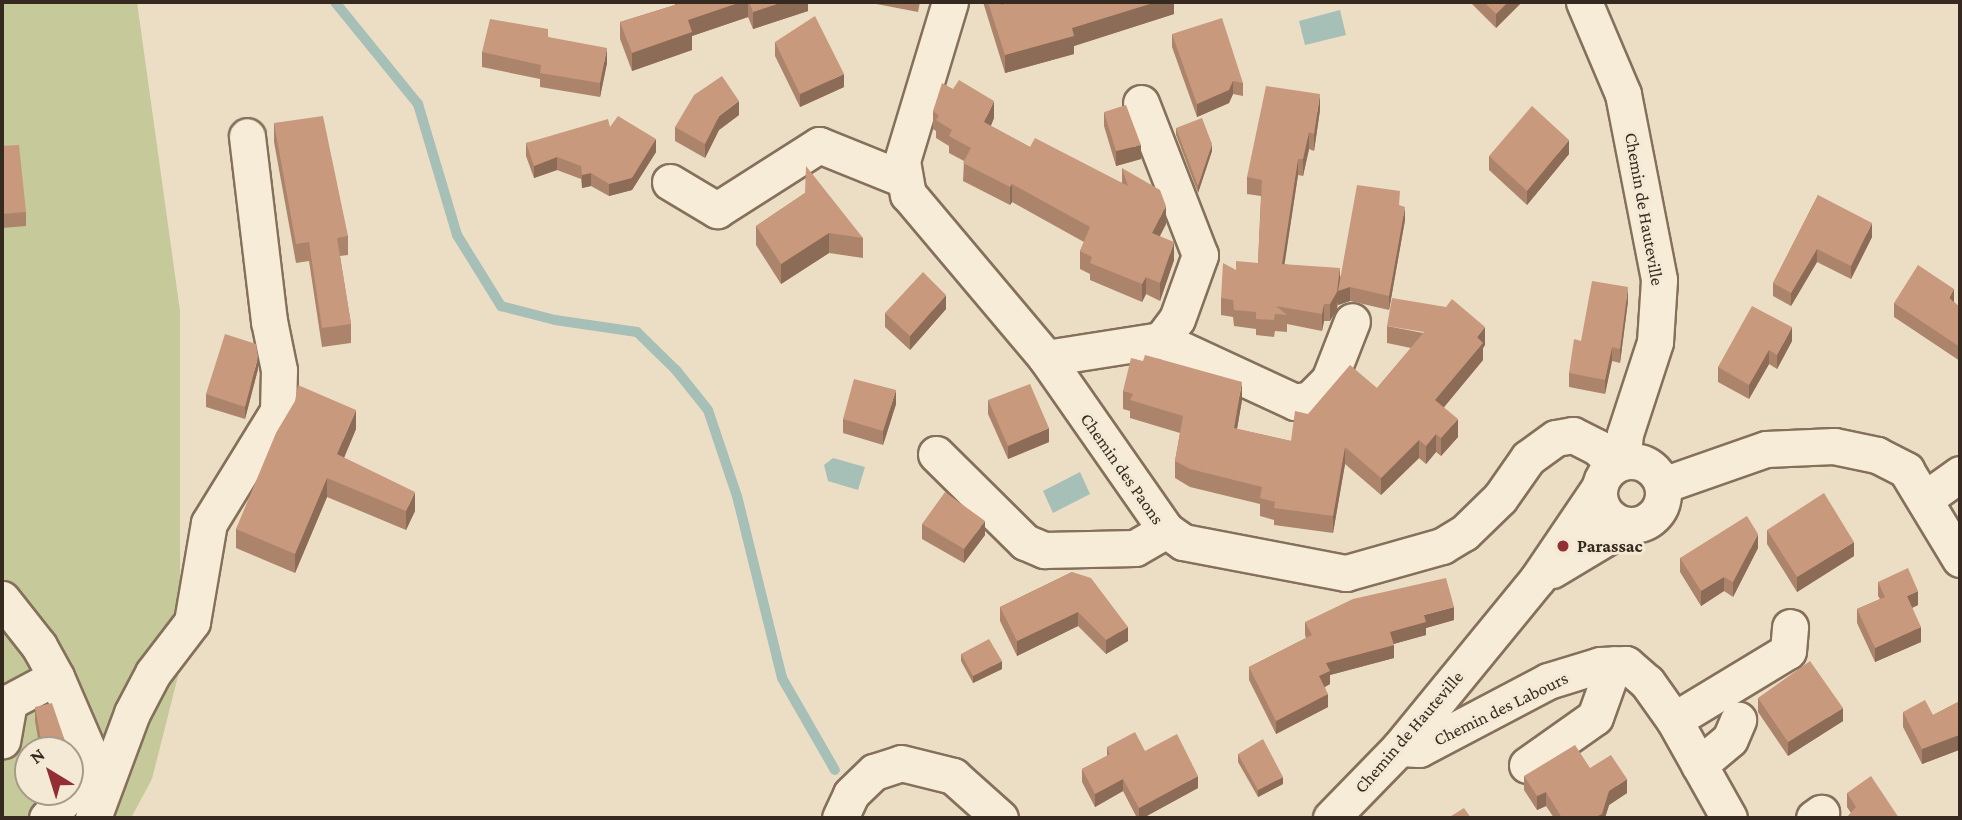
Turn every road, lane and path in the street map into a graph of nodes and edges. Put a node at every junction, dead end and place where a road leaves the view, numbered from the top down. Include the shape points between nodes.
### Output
1 (950, 2) edge
2 (1584, 2) edge
3 (1141, 103) dead end
4 (247, 136) dead end
5 (903, 179) junction
6 (670, 182) dead end
7 (1352, 321) dead end
8 (1161, 340) junction
9 (1046, 358) junction
10 (936, 454) dead end
11 (1612, 471) junction
12 (1960, 474) edge
13 (1663, 485) junction
14 (1925, 499) junction
15 (1627, 525) junction
16 (1166, 530) junction
17 (1960, 559) edge
18 (1538, 578) junction
19 (2, 599) edge
20 (1790, 627) dead end
21 (1614, 664) junction
22 (56, 677) junction
23 (5, 700) edge
24 (1674, 720) junction
25 (1738, 720) dead end
26 (2, 740) edge
27 (1399, 748) junction
28 (1527, 765) dead end
29 (1699, 765) junction
30 (47, 818) edge
31 (93, 818) edge
32 (840, 818) edge
33 (1000, 818) edge
34 (1331, 818) edge
35 (1729, 818) edge

1 - 5 street via 907,139
2 - 11 street, Chemin de Hauteville via 1623,94 1659,280 1655,342
3 - 8 street via 1199,255 1177,319
4 - 31 street via 279,370 278,411 209,523 192,622 153,673 132,713
5 - 6 street via 820,145 718,210
5 - 9 street, Chemin des Paons via 919,211
7 - 8 street via 1329,380 1311,399 1294,402
8 - 9 street
9 - 16 street, Chemin des Paons
10 - 16 street via 1025,541 1044,550 1135,548
11 - 13 street via 1643,462
11 - 15 street via 1602,508
11 - 16 street, Chemin des Paons via 1598,448 1573,435 1556,438 1528,458 1500,498 1464,533 1442,546 1346,573 1183,542
11 - 18 street, Chemin de Hauteville
12 - 14 street
13 - 14 street via 1766,449 1834,446 1877,455 1906,470
13 - 15 street via 1657,513 1649,520
14 - 17 street
15 - 18 street, Chemin de Hauteville
18 - 27 street, Chemin de Hauteville
19 - 22 street via 39,646
20 - 24 street via 1788,651
21 - 24 street via 1626,664 1647,682
21 - 27 street, Chemin des Labours via 1548,681 1419,750
21 - 28 street via 1595,717
22 - 23 street
22 - 30 street via 92,760 84,779
23 - 26 street
24 - 29 street
25 - 29 street via 1730,739
27 - 34 street, Chemin de Hauteville
29 - 35 street
32 - 33 street via 851,794 874,772 901,763 953,776

